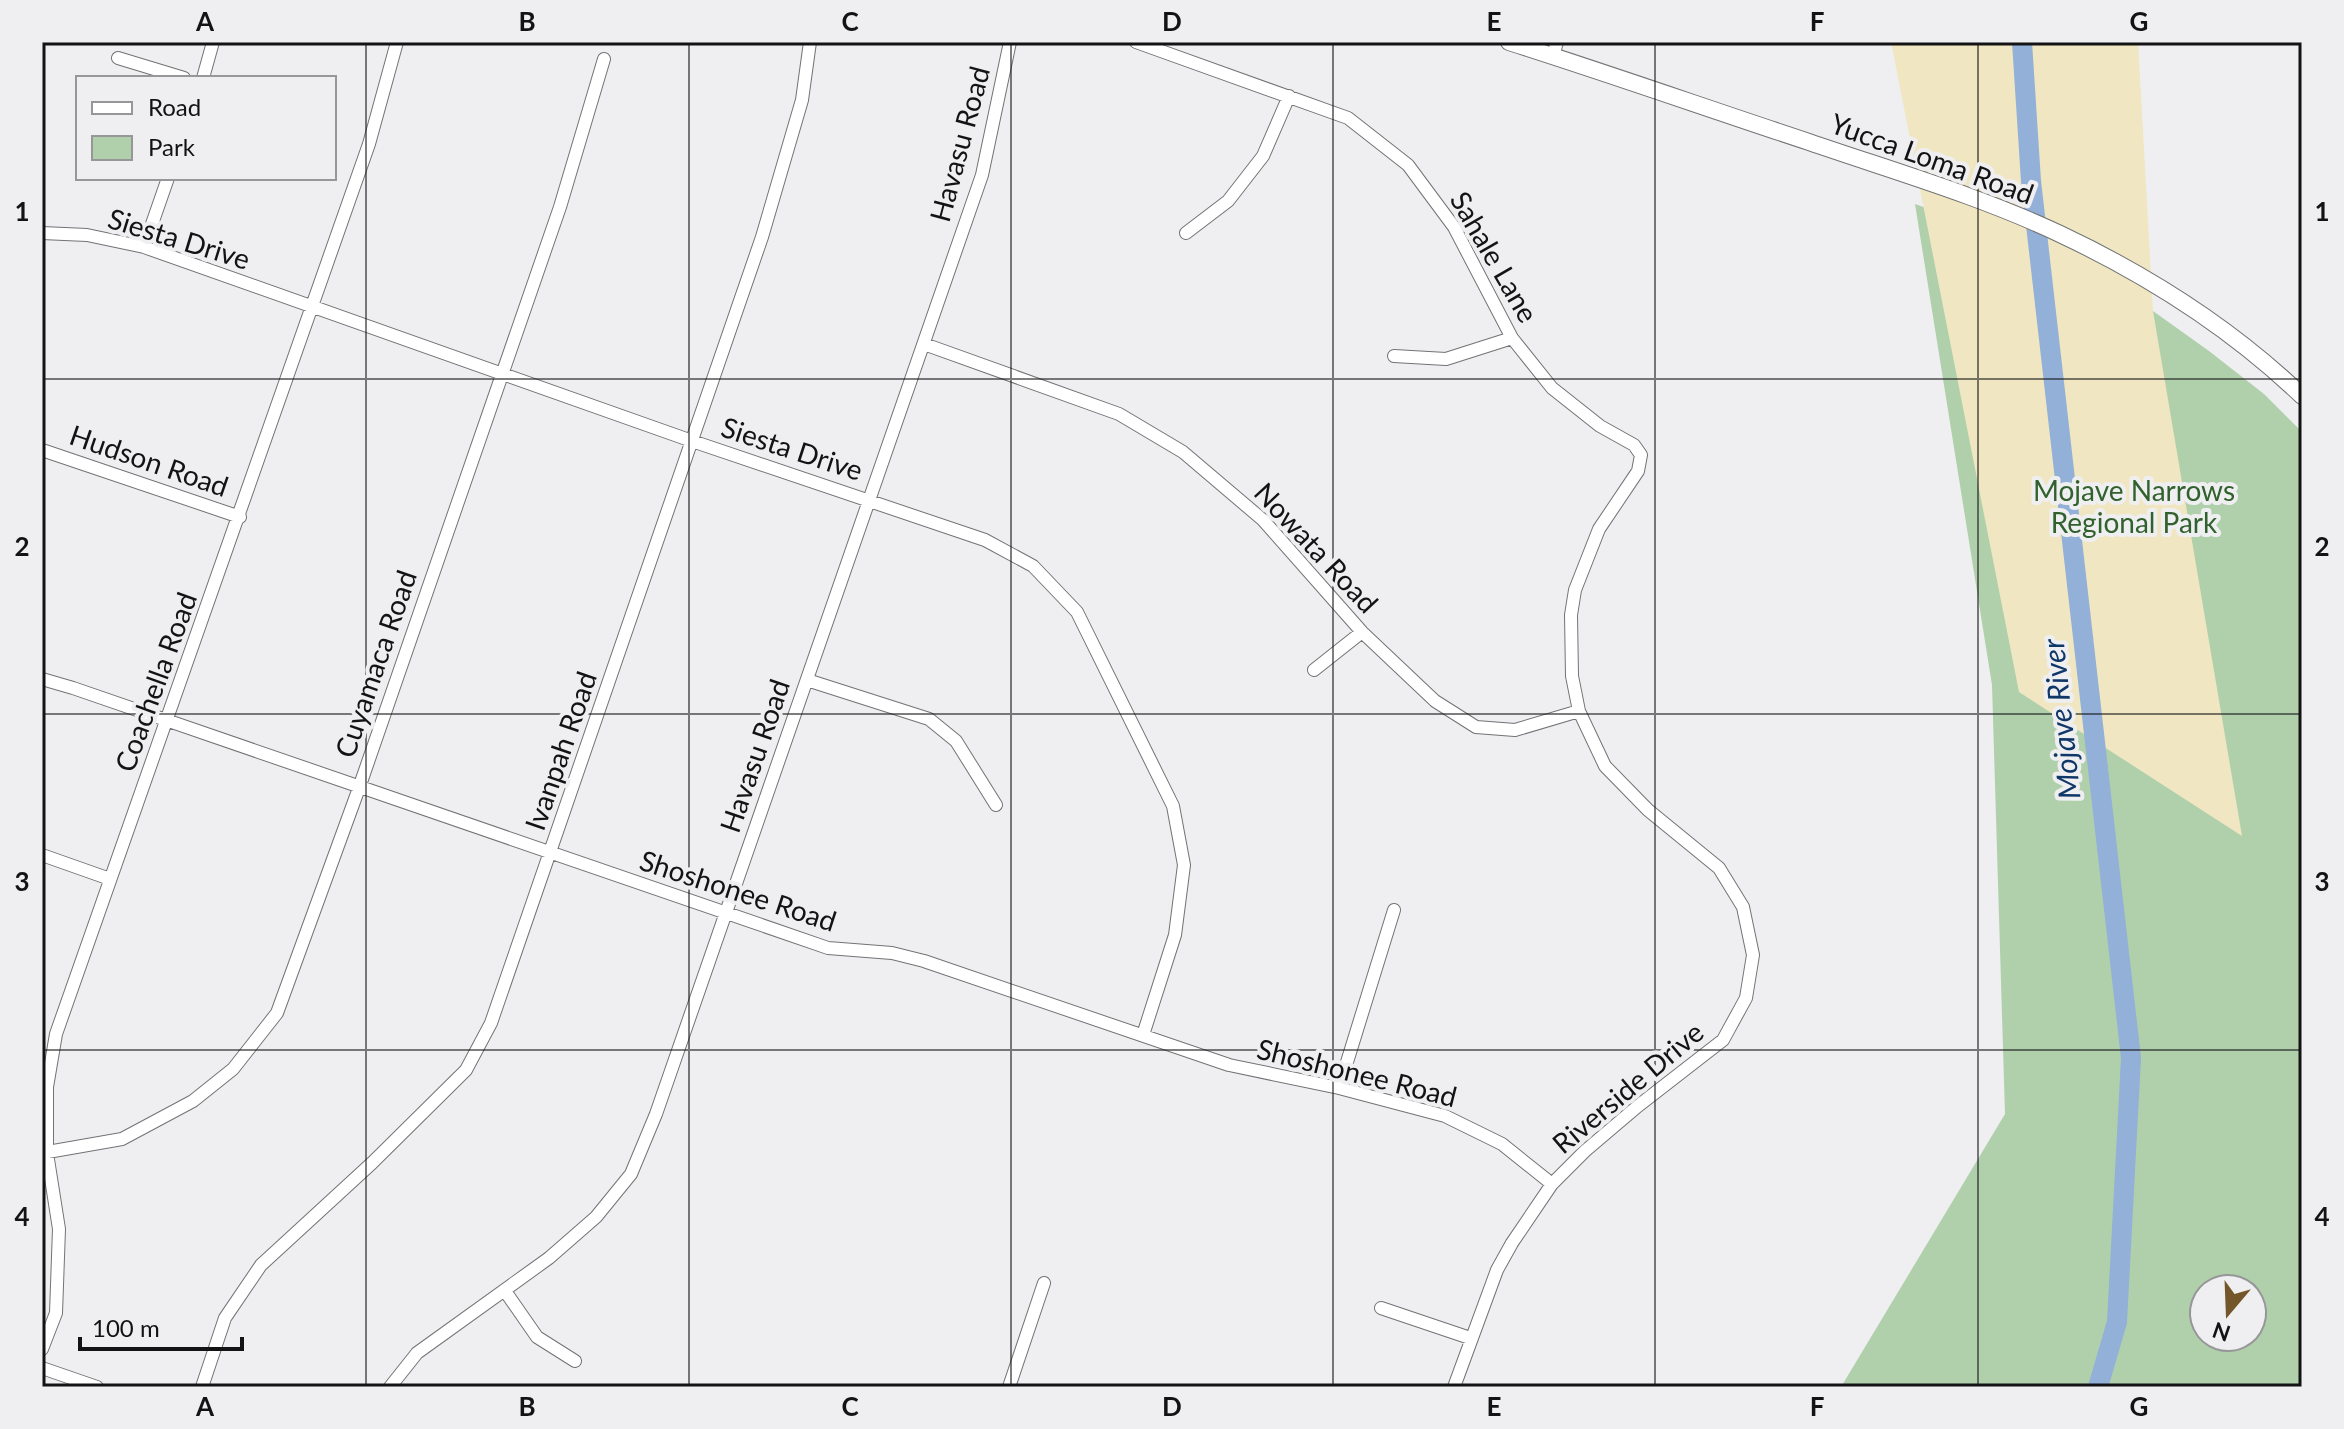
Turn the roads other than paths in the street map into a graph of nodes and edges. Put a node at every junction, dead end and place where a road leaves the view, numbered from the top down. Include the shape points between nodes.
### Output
1 (213, 42) edge
2 (397, 42) edge
3 (810, 42) edge
4 (1010, 42) edge
5 (1136, 42) edge
6 (1509, 42) edge
7 (1555, 49) edge
8 (118, 58) dead end
9 (604, 59) dead end
10 (177, 76) edge
11 (204, 76) edge
12 (1289, 96) junction
13 (167, 180) edge
14 (42, 233) edge
15 (1186, 233) dead end
16 (144, 247) junction
17 (310, 308) junction
18 (1512, 338) junction
19 (924, 344) junction
20 (1394, 356) dead end
21 (501, 372) junction
22 (2302, 396) edge
23 (692, 441) junction
24 (42, 450) edge
25 (1641, 455) joint
26 (868, 499) junction
27 (240, 517) junction
28 (1362, 632) junction
29 (1314, 670) dead end
30 (42, 679) edge
31 (807, 680) junction
32 (1579, 711) junction
33 (168, 721) junction
34 (359, 788) junction
35 (996, 805) dead end
36 (551, 854) junction
37 (42, 855) edge
38 (110, 879) junction
39 (1394, 910) dead end
40 (726, 915) junction
41 (1143, 1035) junction
42 (1339, 1088) junction
43 (44, 1153) edge
44 (1552, 1184) junction
45 (1044, 1283) dead end
46 (505, 1291) junction
47 (1381, 1308) dead end
48 (1470, 1338) junction
49 (42, 1349) edge
50 (575, 1361) dead end
51 (42, 1368) edge
52 (97, 1387) edge
53 (202, 1387) edge
54 (390, 1387) edge
55 (1009, 1387) edge
56 (1454, 1387) edge

1 - 11 street
2 - 17 street, Coachella Road via 369,144
3 - 23 street, Ivanpah Road via 802,100 766,222
4 - 19 street, Havasu Road via 982,175
5 - 12 street, Sahale Lane
6 - 7 main road, Yucca Loma Road
7 - 22 main road, Yucca Loma Road via 1658,91 1963,195 2060,234 2175,298
8 - 10 street
9 - 21 street, Cuyamaca Road via 560,207
12 - 15 street via 1263,156 1228,201
12 - 18 street, Sahale Lane via 1348,118 1408,165 1454,227
13 - 16 street
14 - 16 street, Siesta Drive via 87,235
16 - 17 street, Siesta Drive
17 - 21 street, Siesta Drive
17 - 27 street, Coachella Road
18 - 20 street via 1446,359
18 - 25 street, Sahale Lane via 1552,388
19 - 26 street, Havasu Road
19 - 28 street, Nowata Road via 1119,414 1183,452 1263,520
21 - 23 street, Siesta Drive
21 - 34 street, Cuyamaca Road
23 - 26 street, Siesta Drive
23 - 36 street, Ivanpah Road
24 - 27 street, Hudson Road
25 - 32 street, Riverside Drive via 1638,471 1599,529 1575,590 1570,641
26 - 31 street, Havasu Road
26 - 41 street, Siesta Drive via 985,540 1033,566 1077,612 1107,669 1173,806 1184,865 1175,935
27 - 33 street, Coachella Road
28 - 29 street
28 - 32 street, Nowata Road via 1435,701 1476,727 1515,730
30 - 33 street, Shoshonee Road
31 - 35 street via 929,719 956,741
31 - 40 street, Havasu Road
32 - 44 street, Riverside Drive via 1605,766 1648,810 1719,868 1743,907 1753,955 1746,998 1723,1040 1638,1106
33 - 34 street, Shoshonee Road
33 - 38 street, Coachella Road
34 - 36 street, Shoshonee Road
34 - 43 street, Cuyamaca Road via 277,1013 233,1069 193,1101 122,1139
36 - 40 street, Shoshonee Road
36 - 53 street, Ivanpah Road via 491,1023 466,1070 261,1265 225,1318
37 - 38 street
38 - 43 street, Coachella Road via 56,1034
39 - 42 street
40 - 41 street, Shoshonee Road via 828,948 924,961
40 - 46 street, Havasu Road via 631,1174 596,1217
41 - 42 street, Shoshonee Road via 1229,1065
42 - 44 street, Shoshonee Road via 1445,1116 1502,1144
43 - 49 street, Coachella Road via 59,1229 56,1313
44 - 48 street, Riverside Drive via 1497,1270
45 - 55 street
46 - 50 street via 537,1337
46 - 54 street, Havasu Road via 417,1353
47 - 48 street
48 - 56 street, Riverside Drive
51 - 52 street

